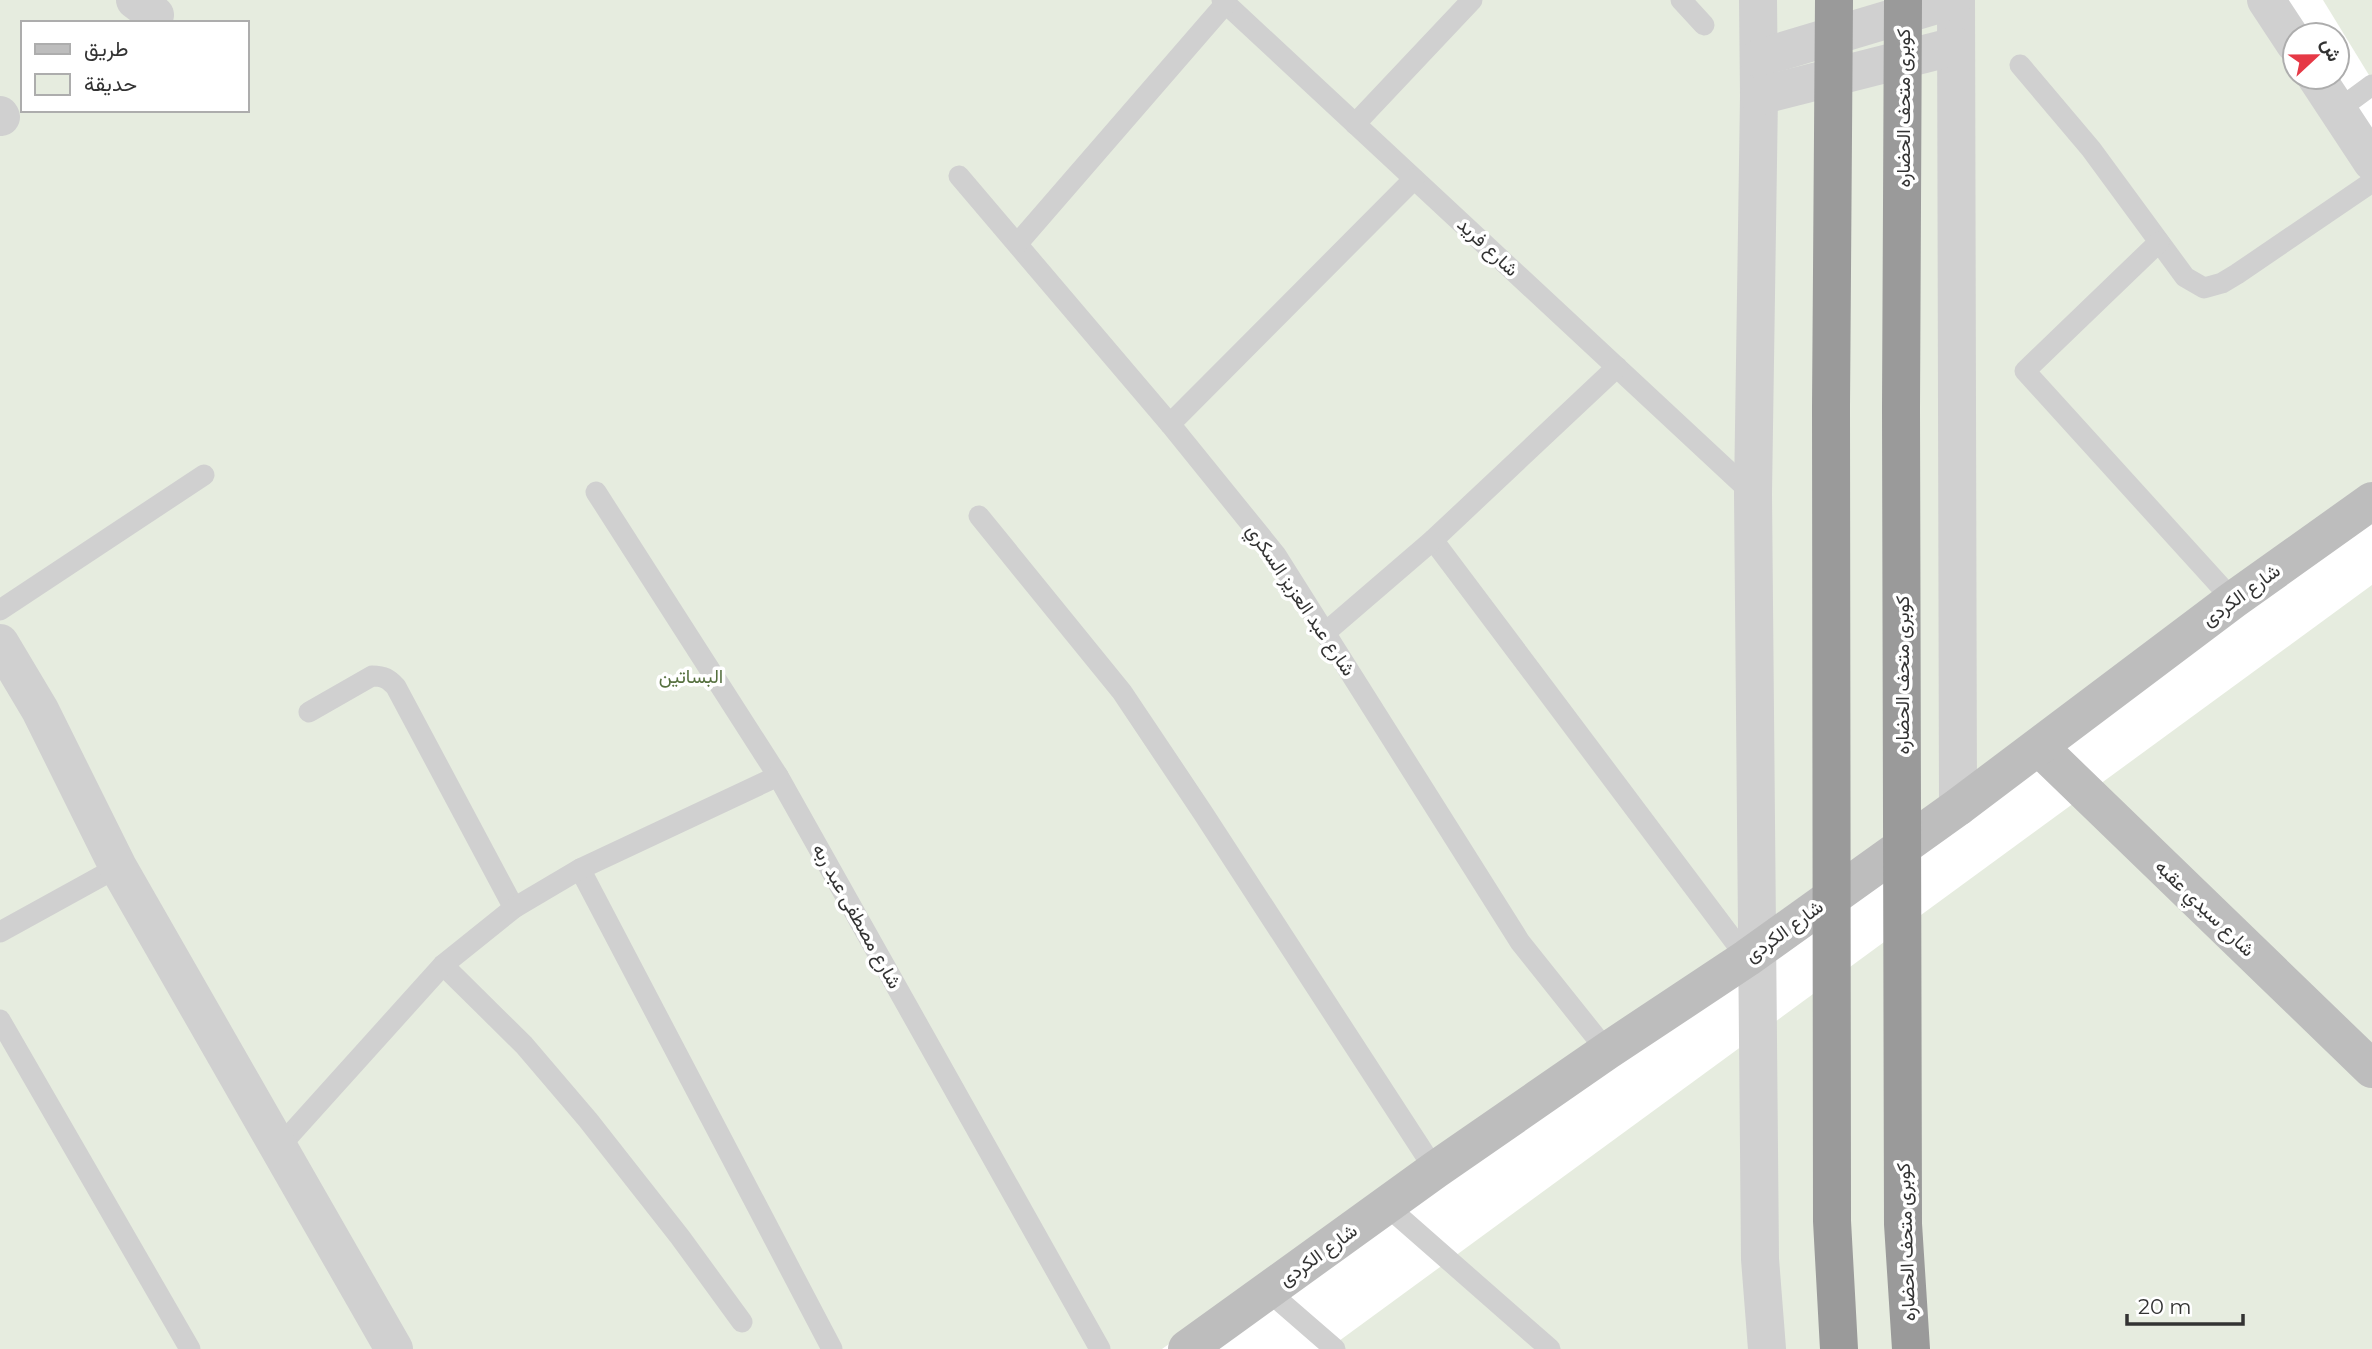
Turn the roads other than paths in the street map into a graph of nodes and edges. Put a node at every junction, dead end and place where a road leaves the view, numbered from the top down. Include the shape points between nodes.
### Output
1 (1472, 0) edge
2 (1681, 0) edge
3 (1758, 0) edge
4 (1834, 0) edge
5 (1903, 0) edge
6 (1954, 0) edge
7 (2266, 0) edge
8 (1224, 2) edge
9 (2281, 23) edge
10 (1704, 25) dead end
11 (1956, 46) junction
12 (1759, 58) junction
13 (2020, 65) dead end
14 (2372, 85) edge
15 (2325, 91) edge
16 (1759, 96) junction
17 (2338, 110) junction
18 (1355, 124) junction
19 (2372, 162) edge
20 (959, 176) dead end
21 (1414, 179) junction
22 (2372, 182) edge
23 (2159, 242) junction
24 (1018, 243) junction
25 (1617, 367) junction
26 (1170, 424) junction
27 (204, 475) dead end
28 (596, 492) dead end
29 (1753, 494) junction
30 (2371, 502) edge
31 (979, 516) dead end
32 (1433, 540) junction
33 (2233, 600) junction
34 (0, 610) edge
35 (1325, 632) junction
36 (0, 643) edge
37 (309, 712) dead end
38 (2039, 747) junction
39 (778, 776) junction
40 (1958, 807) junction
41 (118, 867) junction
42 (580, 869) junction
43 (514, 908) junction
44 (0, 932) edge
45 (1752, 954) junction
46 (443, 965) junction
47 (0, 1020) edge
48 (1607, 1051) junction
49 (2372, 1069) edge
50 (279, 1147) junction
51 (1435, 1170) junction
52 (1387, 1206) junction
53 (1268, 1291) junction
54 (743, 1322) dead end
55 (190, 1349) edge
56 (394, 1349) edge
57 (832, 1349) edge
58 (1100, 1349) edge
59 (1187, 1349) edge
60 (1335, 1349) edge
61 (1550, 1349) edge
62 (1767, 1349) edge
63 (1839, 1349) edge
64 (1911, 1349) edge

1 - 18 lane
2 - 10 lane
3 - 12 street
4 - 63 highway, bridge via 1832,1221
5 - 64 highway, كوبرى متحف الحضاره, bridge via 1903,1196
6 - 11 street
6 - 12 street
7 - 9 street
8 - 18 lane, شارع فريد
8 - 24 lane
11 - 16 street
11 - 40 street
12 - 16 street
13 - 23 lane via 2091,149
14 - 17 lane
15 - 17 street
16 - 29 street
17 - 19 street
18 - 21 lane, شارع فريد
20 - 24 lane, شارع عبد العزيز السكري
21 - 25 lane, شارع فريد
21 - 26 lane
22 - 23 lane via 2222,283 2204,288 2185,277
23 - 33 lane via 2025,371
24 - 26 lane, شارع عبد العزيز السكري
25 - 29 lane, شارع فريد
25 - 32 lane
26 - 35 lane, شارع عبد العزيز السكري via 1276,555
27 - 34 lane
28 - 39 lane, شارع مصطفى عبد ربه
29 - 45 street
30 - 33 street, شارع الكردى
31 - 51 lane via 1122,692
32 - 35 lane
32 - 45 lane
33 - 38 street, شارع الكردى
35 - 48 lane, شارع عبد العزيز السكري via 1520,942
36 - 41 street via 40,710
37 - 43 lane via 372,676 389,679
38 - 40 street, شارع الكردى
38 - 49 street, شارع سيدي عقبه
39 - 42 lane
39 - 58 lane, شارع مصطفى عبد ربه
40 - 45 street, شارع الكردى
41 - 44 lane
41 - 50 street
42 - 43 lane
42 - 57 lane
43 - 46 lane
45 - 48 street, شارع الكردى
45 - 62 street via 1760,1259
46 - 50 lane
46 - 54 lane via 524,1045 580,1111
47 - 55 lane
48 - 51 street, شارع الكردى
50 - 56 street
51 - 52 street, شارع الكردى
52 - 53 street, شارع الكردى
52 - 61 lane
53 - 59 street, شارع الكردى
53 - 60 lane

